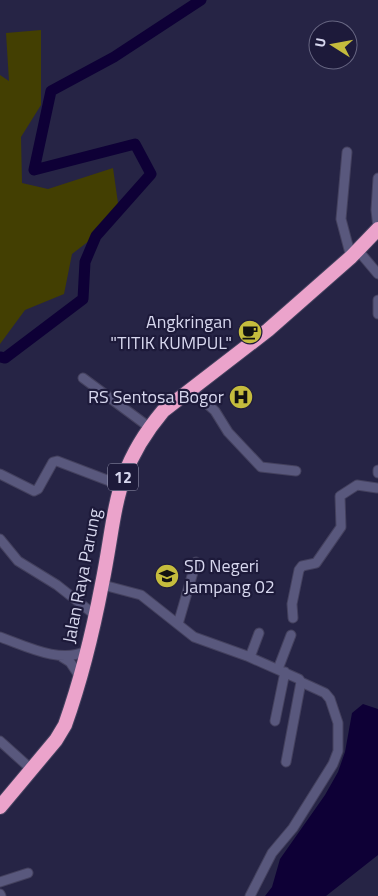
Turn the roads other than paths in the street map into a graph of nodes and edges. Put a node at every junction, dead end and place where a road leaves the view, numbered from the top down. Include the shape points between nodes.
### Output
1 (347, 152) dead end
2 (378, 178) edge
3 (378, 229) edge
4 (378, 239) edge
5 (357, 256) junction
6 (378, 274) edge
7 (378, 300) edge
8 (378, 314) edge
9 (226, 365) junction
10 (83, 378) dead end
11 (194, 392) junction
12 (149, 428) junction
13 (296, 471) dead end
14 (0, 474) edge
15 (120, 485) junction
16 (378, 488) edge
17 (0, 539) edge
18 (196, 562) dead end
19 (108, 586) junction
20 (95, 615) junction
21 (293, 618) dead end
22 (178, 624) junction
23 (259, 633) dead end
24 (291, 635) dead end
25 (0, 637) edge
26 (86, 651) junction
27 (59, 656) junction
28 (250, 657) junction
29 (281, 670) junction
30 (80, 677) junction
31 (301, 682) junction
32 (275, 721) dead end
33 (0, 741) edge
34 (286, 762) dead end
35 (31, 769) junction
36 (0, 807) edge
37 (0, 816) edge
38 (28, 873) dead end
39 (0, 882) edge
40 (250, 896) edge

1 - 5 street via 341,219
2 - 3 street
3 - 5 highway, Jalan Raya Parung / 12
4 - 5 highway, Jalan Raya Parung / 12
5 - 6 street
5 - 9 highway, Jalan Raya Parung / 12 via 248,353
7 - 8 street
9 - 11 highway, Jalan Raya Parung / 12
9 - 12 highway, Jalan Raya Parung / 12 via 163,410
10 - 12 street
11 - 13 street via 215,411 228,432 261,467
11 - 19 highway, Jalan Raya Parung / 12 via 161,420 135,459 121,501
12 - 15 highway, Jalan Raya Parung / 12 via 131,457
14 - 15 street via 34,491 53,462 57,461
15 - 20 highway, Jalan Raya Parung / 12
16 - 21 street via 357,485 340,496 341,527 316,563 302,566 299,570 292,604
17 - 20 street via 18,561 57,585
18 - 22 street
19 - 22 street via 141,595
19 - 37 highway, Jalan Raya Parung / 12 via 69,729
20 - 26 highway, Jalan Raya Parung / 12
22 - 28 street via 194,637
23 - 28 street
24 - 29 street
25 - 27 street
26 - 27 street via 77,656
26 - 30 highway, Jalan Raya Parung / 12
27 - 30 street via 70,662
28 - 29 street
29 - 31 street
29 - 32 street
30 - 35 highway, Jalan Raya Parung / 12 via 66,725
31 - 34 street
31 - 40 street via 325,693 330,700 338,723 338,751 292,828 272,853
33 - 35 street
35 - 36 highway, Jalan Raya Parung / 12
38 - 39 street

